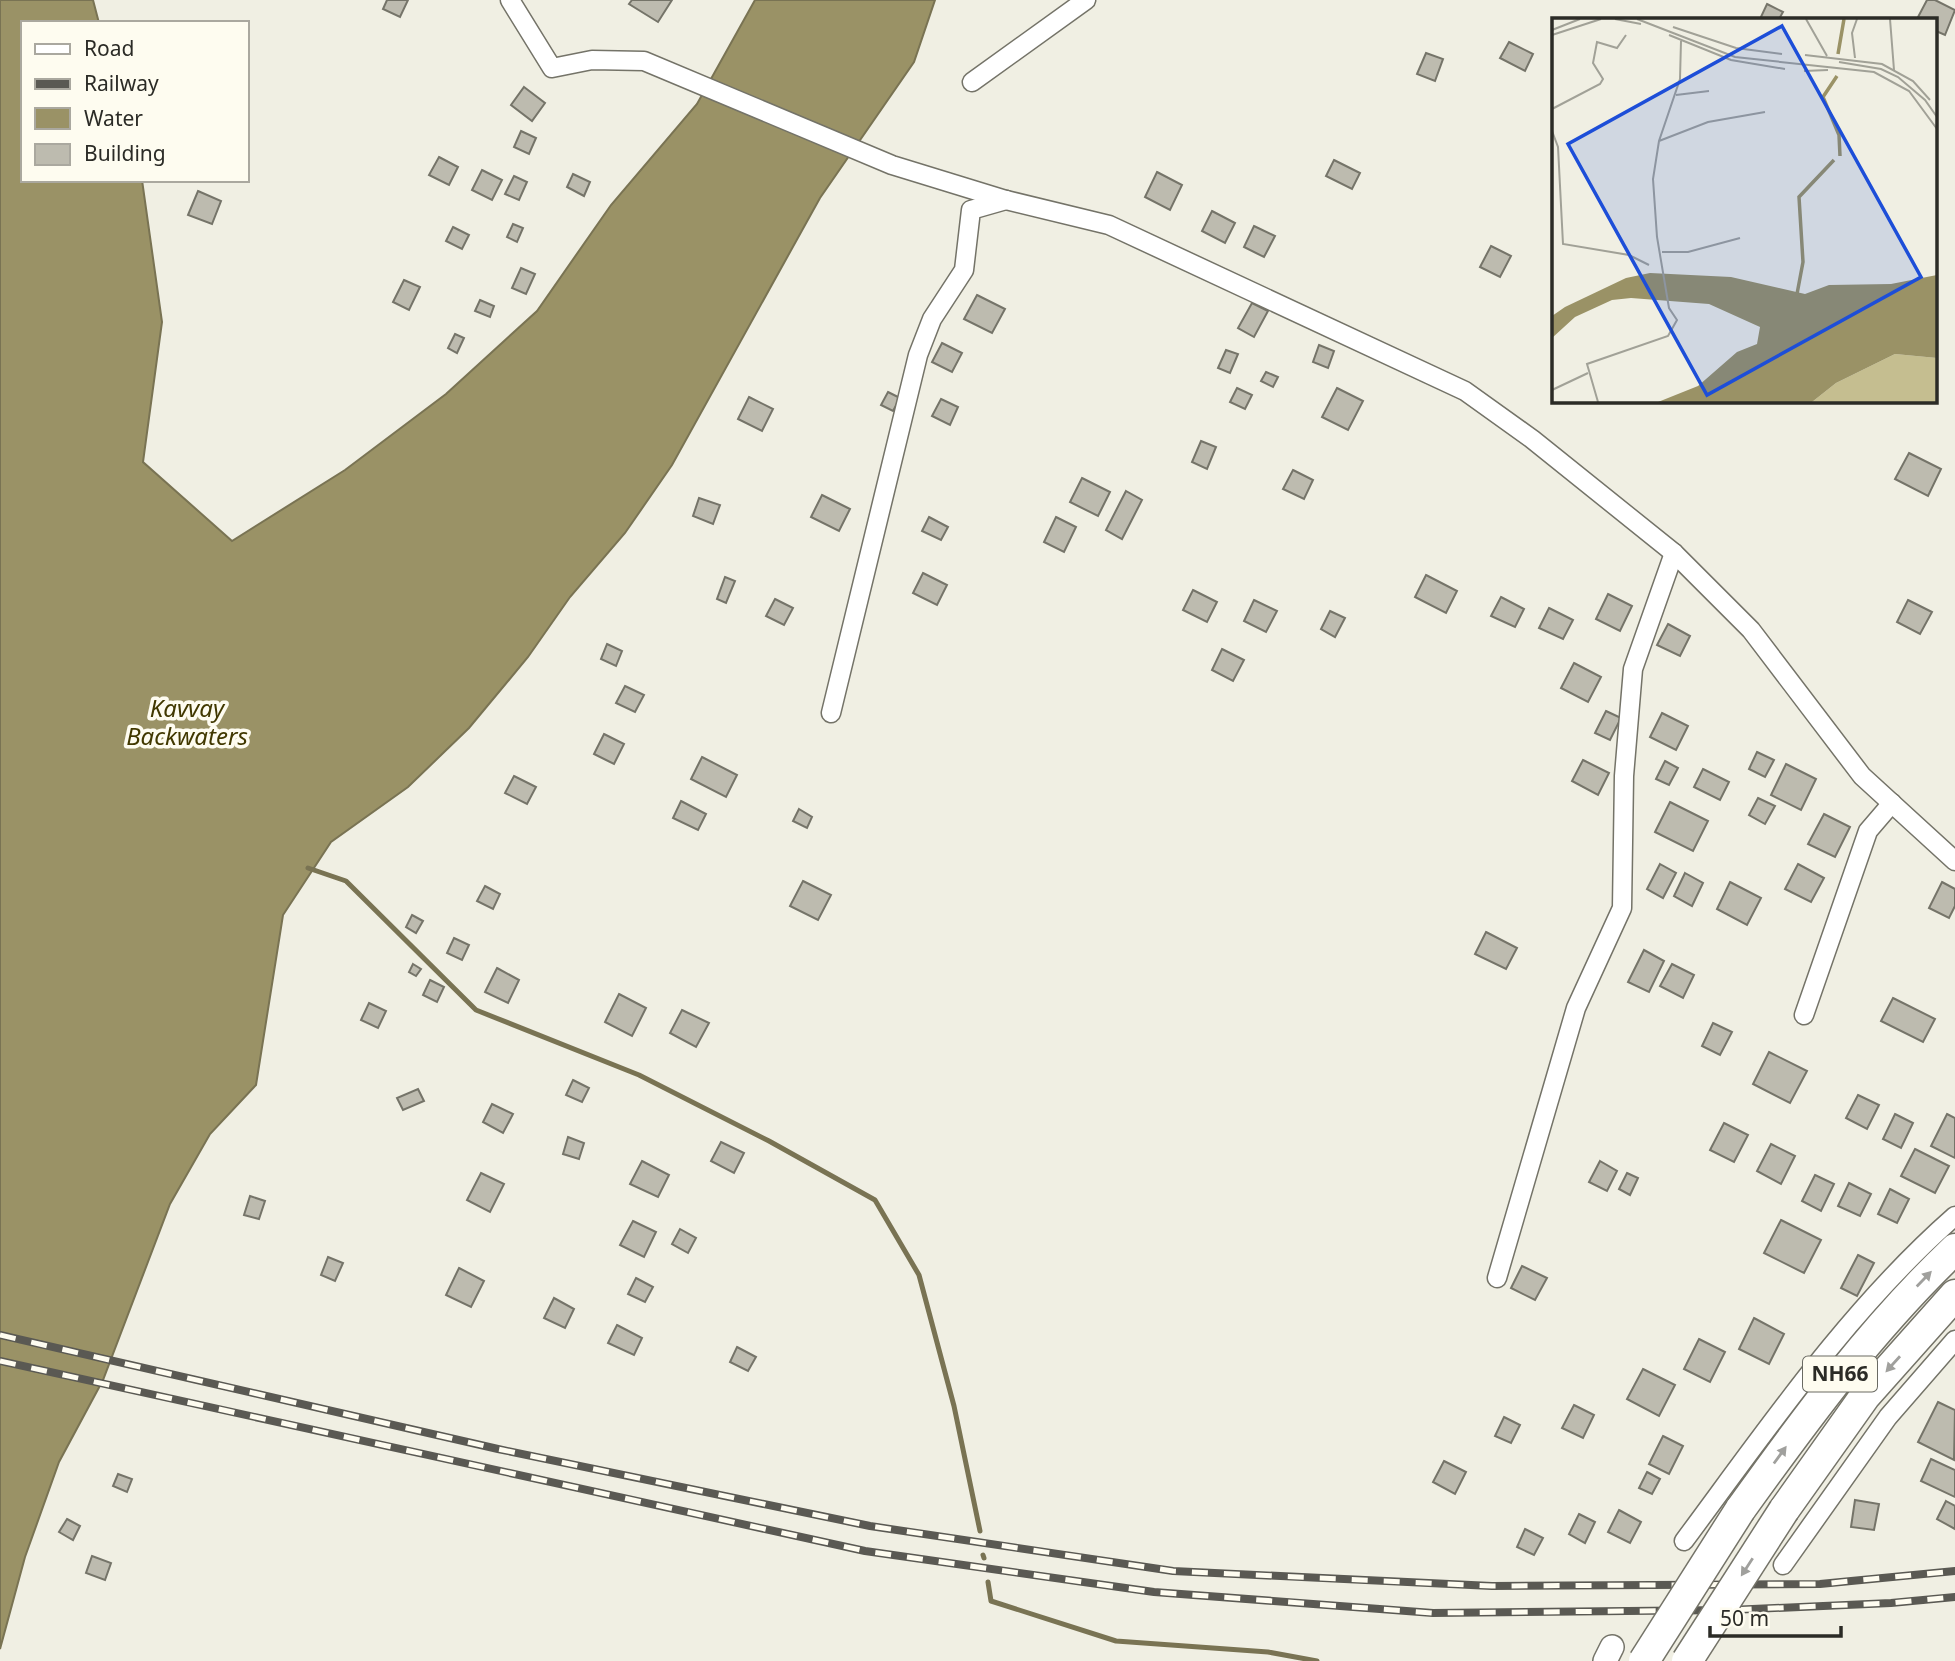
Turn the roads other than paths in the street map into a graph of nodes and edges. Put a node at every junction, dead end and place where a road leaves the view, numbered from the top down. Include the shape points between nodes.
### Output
1 (510, 0) edge
2 (1086, 0) edge
3 (972, 82) dead end
4 (1006, 200) junction
5 (1674, 553) junction
6 (831, 713) dead end
7 (1892, 803) junction
8 (1955, 861) edge
9 (1804, 1015) dead end
10 (1955, 1216) edge
11 (1955, 1249) edge
12 (1497, 1278) dead end
13 (1955, 1295) edge
14 (1955, 1340) edge
15 (1684, 1541) dead end
16 (1783, 1565) dead end
17 (1644, 1661) edge
18 (1687, 1661) edge

1 - 4 street via 552,68 592,60 644,61 892,165
2 - 3 street
4 - 5 street via 1109,225 1465,391
4 - 6 street via 971,210 964,270 932,318 918,355
5 - 7 street via 1751,630 1862,776
5 - 12 street via 1633,669 1624,776 1622,908 1576,1008
7 - 8 street
7 - 9 street via 1868,831
10 - 15 street via 1917,1249 1839,1336
17 -> 11 highway, NH66, bridge via 1740,1510 1833,1382
13 -> 18 highway, NH66, bridge via 1865,1396 1784,1510
14 - 16 street via 1888,1417

